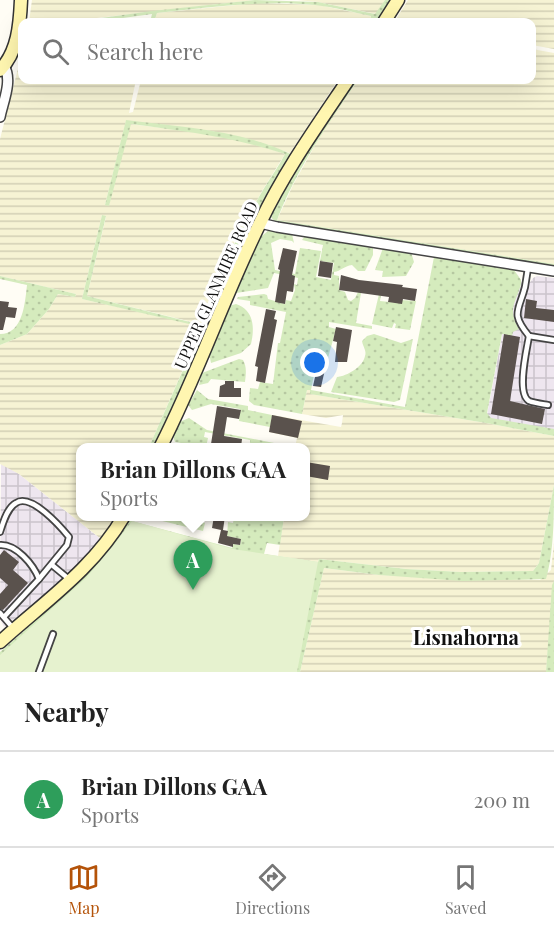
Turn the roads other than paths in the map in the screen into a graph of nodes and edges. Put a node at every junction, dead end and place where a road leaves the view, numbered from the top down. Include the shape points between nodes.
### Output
1 (21, 0) edge
2 (398, 0) edge
3 (19, 18) edge
4 (387, 18) edge
5 (18, 29) edge
6 (2, 68) edge
7 (345, 84) edge
8 (0, 117) edge
9 (260, 222) junction
10 (528, 268) junction
11 (554, 271) edge
12 (529, 336) junction
13 (554, 340) edge
14 (548, 405) dead end
15 (162, 443) edge
16 (121, 521) edge
17 (0, 532) edge
18 (0, 545) edge
19 (52, 564) junction
20 (39, 579) junction
21 (72, 582) junction
22 (2, 615) edge
23 (14, 630) junction
24 (53, 634) dead end
25 (0, 642) edge
26 (39, 672) edge

1 - 3 main road
2 - 4 main road
5 - 6 main road
6 - 8 street via 6,69 8,81
7 - 9 main road, UPPER GLANMIRE ROAD via 282,180
9 - 10 street
9 - 15 main road, UPPER GLANMIRE ROAD
10 - 11 street
10 - 12 lane via 517,309 519,322
12 - 13 lane
12 - 14 lane via 523,394 528,400
16 - 21 main road
17 - 19 lane via 15,503 35,505 69,537 68,545
18 - 20 lane via 14,549 30,563
19 - 20 lane
19 - 21 lane
20 - 22 lane
21 - 23 main road
22 - 23 lane
23 - 25 main road
24 - 26 lane

